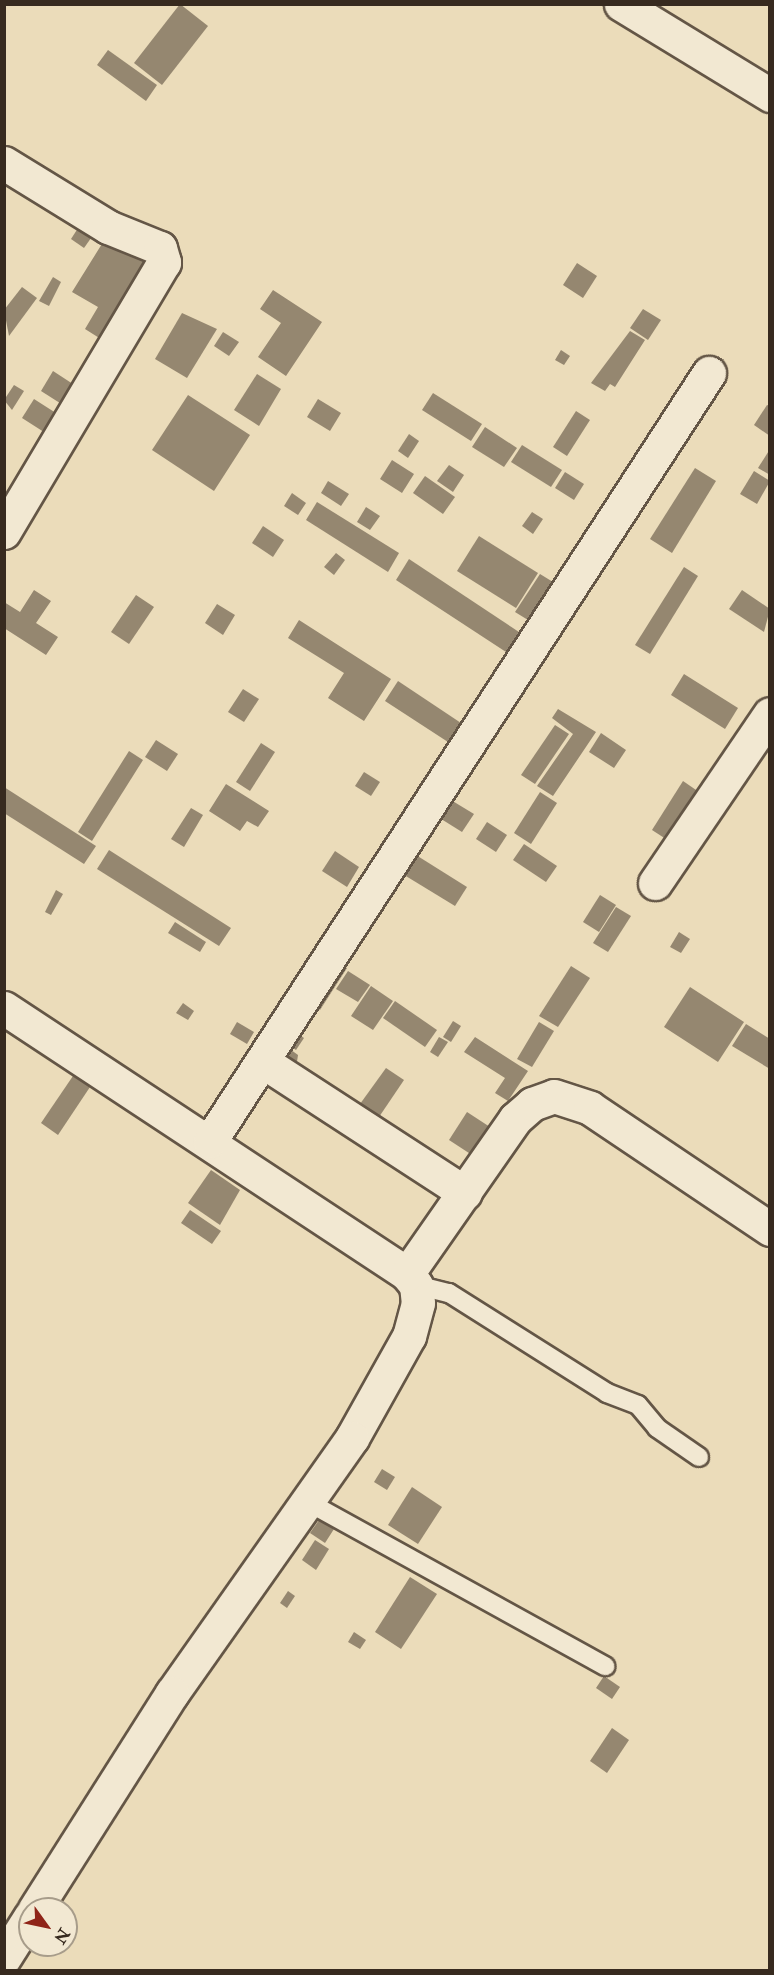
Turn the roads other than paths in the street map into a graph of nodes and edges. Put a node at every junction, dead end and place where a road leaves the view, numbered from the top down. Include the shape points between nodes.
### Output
1 (621, 4) edge
2 (770, 95) edge
3 (4, 163) edge
4 (709, 373) dead end
5 (7, 525) edge
6 (770, 714) edge
7 (656, 883) dead end
8 (4, 1008) edge
9 (262, 1061) junction
10 (210, 1141) junction
11 (465, 1193) junction
12 (770, 1229) edge
13 (411, 1280) junction
14 (699, 1457) dead end
15 (306, 1501) junction
16 (604, 1666) dead end
17 (43, 1897) edge
18 (18, 1936) edge
19 (4, 1958) edge

1 - 2 street
3 - 5 street via 108,227 160,248 164,262
4 - 9 street
6 - 7 street
8 - 10 street
9 - 10 street
9 - 11 street
10 - 13 street
11 - 12 street via 515,1119 532,1104 554,1096 590,1108
11 - 13 street
13 - 14 lane via 449,1293 607,1393 638,1405 657,1428
13 - 15 street via 418,1303 409,1336 391,1371
15 - 16 lane
15 - 17 street via 172,1693
18 - 19 street

